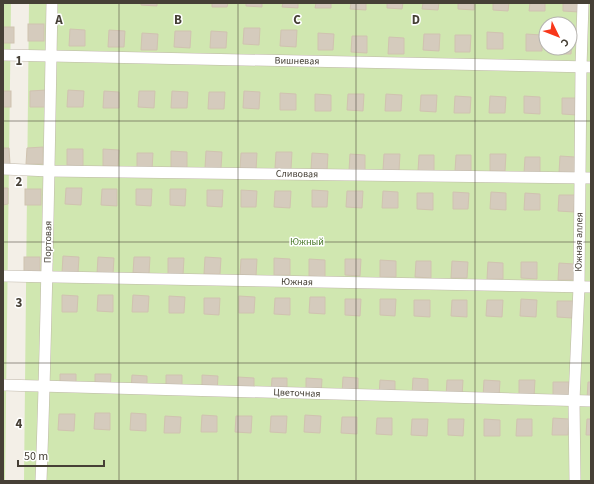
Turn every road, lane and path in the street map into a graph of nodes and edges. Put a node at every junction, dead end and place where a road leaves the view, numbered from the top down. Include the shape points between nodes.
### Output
1 (52, 3) edge
2 (583, 3) edge
3 (3, 55) edge
4 (51, 56) junction
5 (586, 67) edge
6 (3, 169) edge
7 (50, 171) junction
8 (586, 178) edge
9 (3, 276) edge
10 (47, 278) junction
11 (579, 287) junction
12 (591, 287) edge
13 (3, 384) edge
14 (45, 385) junction
15 (574, 400) junction
16 (591, 401) edge
17 (41, 481) edge
18 (575, 481) edge

1 - 4 street, Портовая
2 - 5 street, Южная аллея
3 - 4 street, Вишневая
4 - 5 street, Вишневая
4 - 7 street, Портовая
5 - 8 street, Южная аллея
6 - 7 street, Сливовая
7 - 8 street, Сливовая
7 - 10 street, Портовая
8 - 11 street, Южная аллея
9 - 10 street, Южная
10 - 11 street, Южная
10 - 14 street, Портовая
11 - 12 street, Южная
11 - 15 street, Южная аллея
13 - 14 street, Цветочная
14 - 15 street, Цветочная
14 - 17 street, Портовая
15 - 16 street, Цветочная
15 - 18 street, Южная аллея

